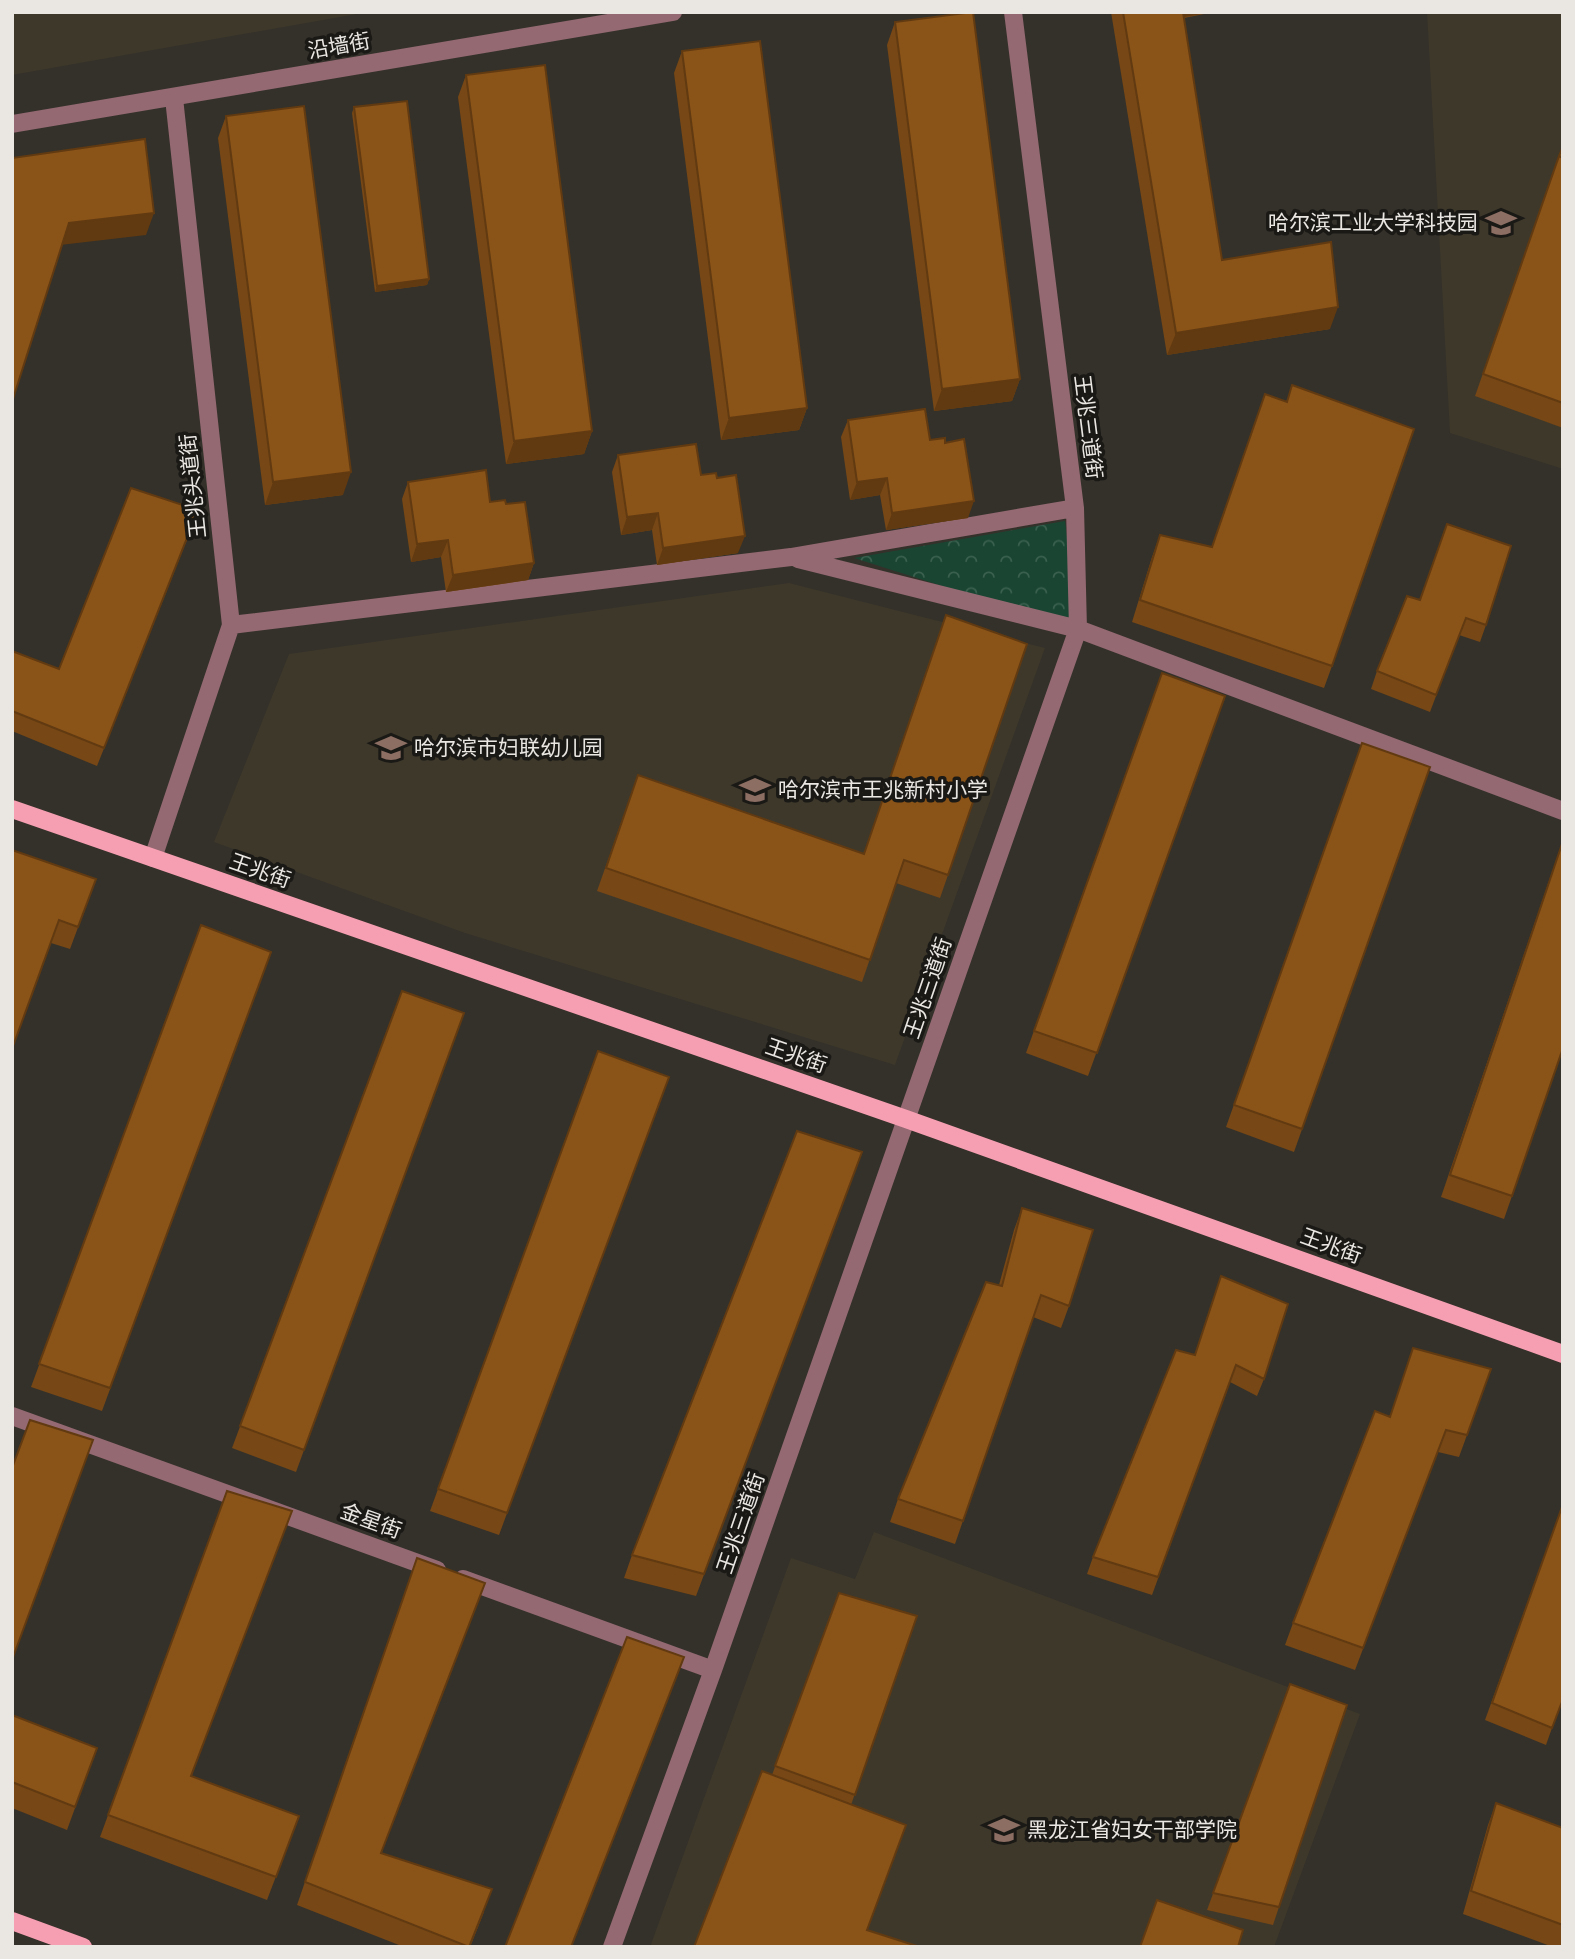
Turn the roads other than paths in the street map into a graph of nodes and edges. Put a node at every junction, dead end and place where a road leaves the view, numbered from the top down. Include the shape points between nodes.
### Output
1 (673, 12) edge
2 (1013, 12) edge
3 (174, 98) junction
4 (12, 124) edge
5 (1075, 508) junction
6 (791, 557) junction
7 (231, 625) junction
8 (1078, 629) junction
9 (12, 808) edge
10 (1563, 811) edge
11 (153, 858) junction
12 (906, 1119) junction
13 (1563, 1354) edge
14 (12, 1416) edge
15 (713, 1670) junction
16 (12, 1921) edge
17 (83, 1947) edge
18 (612, 1947) edge

1 - 3 street, 沿墙街
2 - 5 street, 王兆三道街
3 - 4 street, 沿墙街
3 - 7 street, 王兆头道街
5 - 6 street
5 - 8 street, 王兆三道街
6 - 7 street
6 - 8 street
7 - 11 street, 王兆头道街
8 - 10 street
8 - 12 street, 王兆三道街
9 - 11 main road, 王兆街
11 - 12 main road, 王兆街
12 - 13 main road, 王兆街
12 - 15 street, 王兆三道街
14 - 15 street, 金星街
15 - 18 street, 王兆三道街
16 - 17 main road

